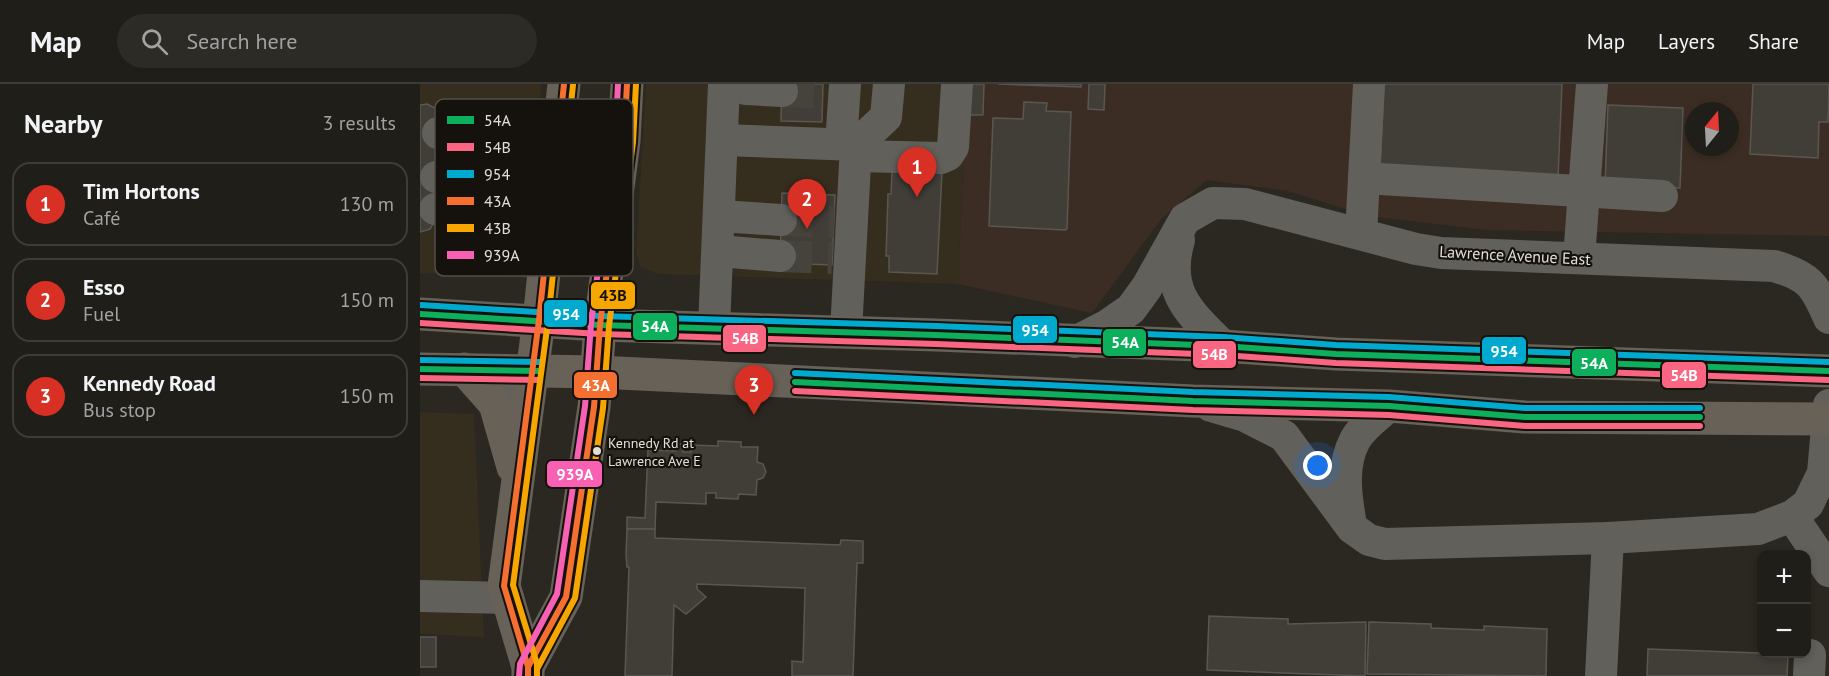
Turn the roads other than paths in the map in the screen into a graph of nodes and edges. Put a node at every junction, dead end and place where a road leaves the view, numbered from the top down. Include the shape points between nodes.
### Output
1 (564, 84) edge
2 (627, 84) edge
3 (724, 84) edge
4 (744, 84) edge
5 (889, 84) edge
6 (957, 84) edge
7 (1369, 84) edge
8 (1592, 84) edge
9 (834, 87) edge
10 (782, 91) tunnel mouth
11 (562, 99) edge
12 (626, 99) edge
13 (723, 140) junction
14 (851, 148) junction
15 (1364, 178) junction
16 (1584, 193) junction
17 (1662, 196) dead end
18 (720, 216) junction
19 (1185, 219) junction
20 (781, 220) tunnel mouth
21 (1361, 234) junction
22 (718, 251) junction
23 (780, 256) tunnel mouth
24 (1579, 258) junction
25 (544, 276) edge
26 (606, 276) edge
27 (1826, 298) edge
28 (420, 314) edge
29 (539, 320) junction
30 (600, 325) junction
31 (714, 328) junction
32 (846, 332) junction
33 (1075, 342) junction
34 (1223, 346) junction
35 (420, 369) edge
36 (464, 369) junction
37 (531, 370) junction
38 (1829, 371) edge
39 (598, 372) junction
40 (1193, 401) junction
41 (1829, 405) edge
42 (1389, 406) junction
43 (1829, 419) edge
44 (517, 480) junction
45 (1792, 516) junction
46 (1352, 528) junction
47 (1608, 538) junction
48 (1829, 571) edge
49 (420, 596) edge
50 (508, 598) junction
51 (528, 671) edge
52 (1601, 676) edge

1 - 11 main road
2 - 12 main road
3 - 13 street
4 - 10 street via 746,89
5 - 14 street via 886,117
6 - 14 street via 953,147 948,155 941,158
7 - 15 street
8 - 16 street
9 - 14 street
13 - 14 street
13 - 18 street
14 - 32 street via 841,258
15 - 16 street
15 - 21 street
16 - 17 street
16 - 24 street
18 - 20 street
18 - 22 street
19 - 21 street, Lawrence Avenue East via 1213,202 1245,204
19 - 33 street, Lawrence Avenue East via 1131,309
19 - 34 street via 1175,253 1175,286 1188,311
21 - 24 street, Lawrence Avenue East via 1441,253
22 - 23 street
22 - 31 street
24 - 27 street, Lawrence Avenue East via 1774,266 1797,272
25 - 29 main road
26 - 30 main road
28 - 29 main road, Lawrence Avenue East
29 - 30 main road, Lawrence Avenue East
29 - 37 main road
30 - 31 main road, Lawrence Avenue East
30 - 39 main road
31 - 32 main road, Lawrence Avenue East
32 - 33 main road, Lawrence Avenue East
33 - 34 main road, Lawrence Avenue East
34 - 38 main road, Lawrence Avenue East via 1336,354
35 - 36 main road
36 - 37 main road
36 - 44 main road via 495,404
37 - 39 main road
37 - 44 main road
39 - 40 main road
39 - 51 main road via 566,597
40 - 42 main road
40 - 46 street via 1245,416 1284,436
41 - 45 street via 1823,473 1808,504
42 - 43 main road via 1525,417
42 - 46 street via 1356,439 1347,461 1345,494
44 - 50 main road via 504,586
45 - 47 street via 1758,529
45 - 48 street
46 - 47 street via 1369,540 1385,544
47 - 52 street
49 - 50 street
50 - 51 main road

